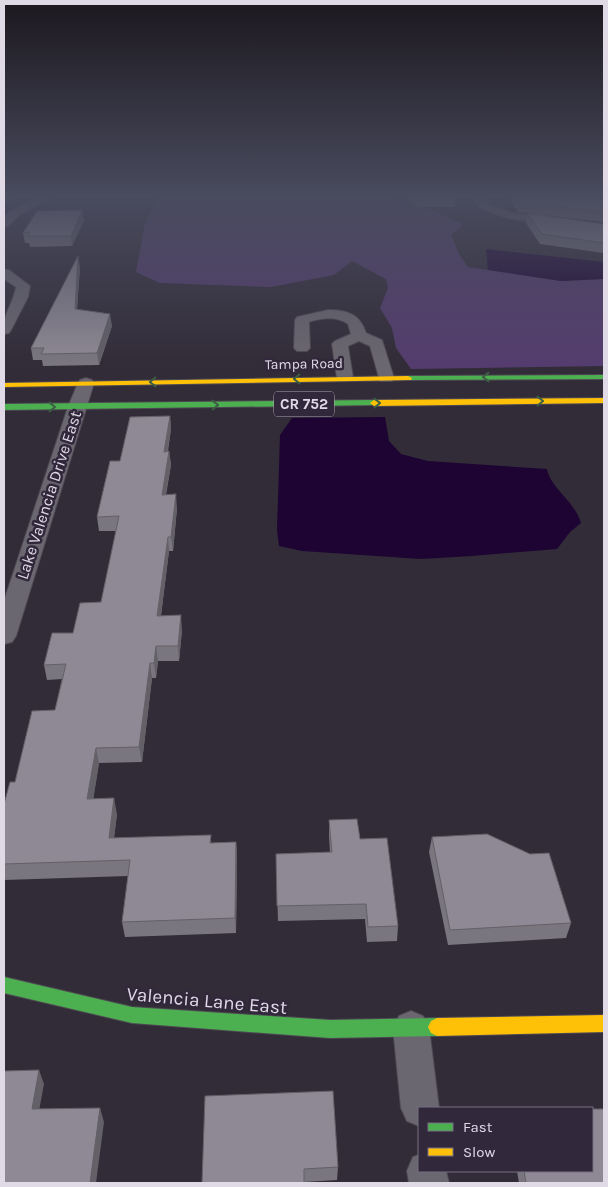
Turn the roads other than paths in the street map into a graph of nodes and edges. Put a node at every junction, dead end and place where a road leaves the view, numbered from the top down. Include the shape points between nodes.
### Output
1 (4, 272) edge
2 (4, 330) edge
3 (359, 336) junction
4 (302, 348) dead end
5 (604, 377) edge
6 (345, 378) junction
7 (386, 378) junction
8 (86, 384) junction
9 (4, 385) edge
10 (604, 400) edge
11 (4, 407) edge
12 (77, 407) junction
13 (4, 636) edge
14 (4, 986) edge
15 (604, 1023) edge
16 (411, 1028) junction
17 (420, 1107) edge

1 - 2 street via 23,286
3 - 4 street via 354,322 348,317 312,316 302,320
3 - 6 street via 340,344
3 - 7 street via 377,343
5 -> 7 main road, Tampa Road / CR 752
6 - 7 main road, Tampa Road / CR 752
6 -> 8 main road, Tampa Road / CR 752
8 - 9 main road, Tampa Road / CR 752
8 - 12 street, Lake Valencia Drive East
12 -> 10 main road, CR 752
11 -> 12 main road, CR 752
12 - 13 street, Lake Valencia Drive East
14 - 16 main road, Valencia Lane East via 132,1015 330,1028
15 - 16 main road, Valencia Lane East
16 - 17 street

